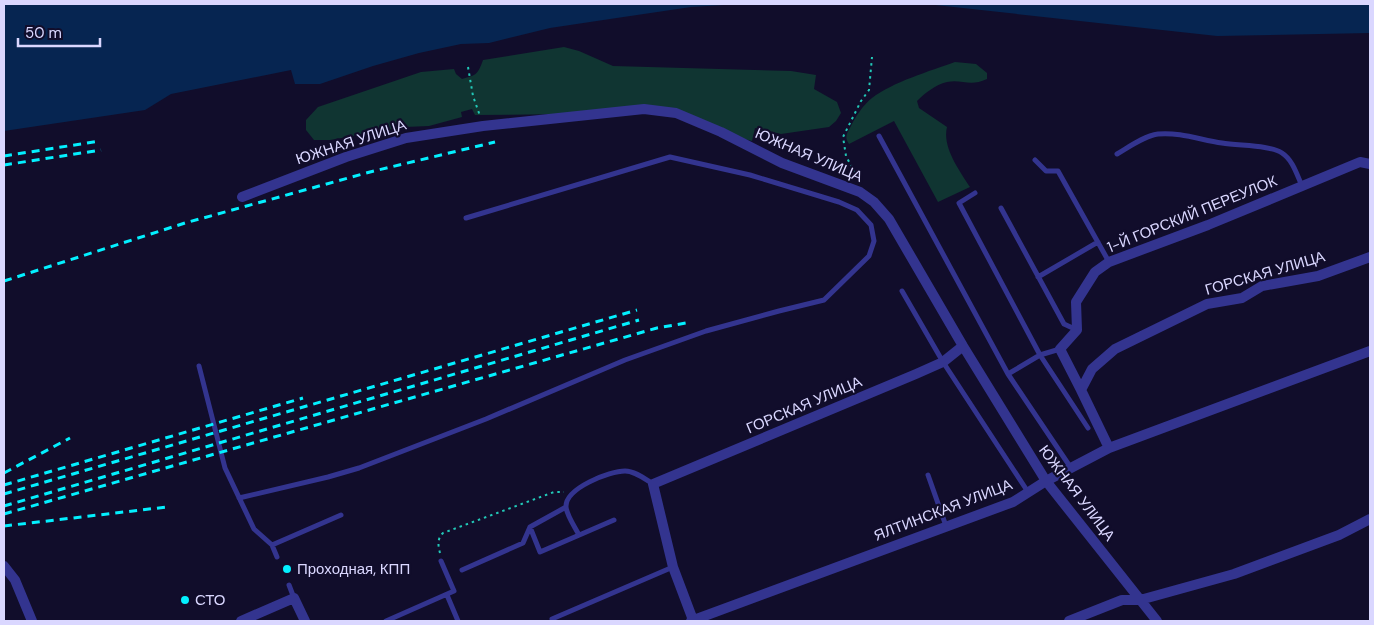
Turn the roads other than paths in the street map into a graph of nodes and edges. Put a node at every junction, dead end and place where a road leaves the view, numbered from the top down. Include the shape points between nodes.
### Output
1 (880, 136) dead end
2 (1117, 154) dead end
3 (1035, 160) dead end
4 (1370, 164) edge
5 (1302, 186) junction
6 (975, 194) dead end
7 (242, 197) dead end
8 (1001, 208) dead end
9 (466, 218) dead end
10 (1098, 242) junction
11 (1370, 257) edge
12 (1109, 262) junction
13 (1038, 277) junction
14 (902, 291) dead end
15 (1077, 330) junction
16 (963, 346) junction
17 (1060, 349) junction
18 (1370, 351) edge
19 (1040, 355) junction
20 (943, 362) junction
21 (199, 366) dead end
22 (1008, 374) junction
23 (1081, 390) junction
24 (1088, 428) dead end
25 (1109, 448) junction
26 (1071, 468) junction
27 (928, 475) dead end
28 (1046, 481) junction
29 (653, 484) junction
30 (1028, 492) junction
31 (239, 498) junction
32 (566, 507) junction
33 (341, 515) dead end
34 (614, 520) dead end
35 (1370, 520) edge
36 (946, 526) junction
37 (530, 527) junction
38 (578, 535) junction
39 (272, 545) junction
40 (277, 557) dead end
41 (441, 561) road end
42 (673, 567) junction
43 (6, 568) edge
44 (462, 570) dead end
45 (289, 585) dead end
46 (446, 595) junction
47 (294, 598) junction
48 (1140, 600) junction
49 (552, 620) dead end
50 (697, 620) edge
51 (32, 621) edge
52 (241, 621) edge
53 (305, 621) edge
54 (386, 621) edge
55 (458, 621) edge
56 (1069, 621) edge
57 (1157, 621) edge

1 - 22 lane
2 - 5 lane via 1156,134 1181,134 1221,143 1272,148 1290,160
3 - 10 lane via 1046,171 1058,171
4 - 5 street, 1-Й ГОРСКИЙ ПЕРЕУЛОК via 1360,162
5 - 12 street, 1-Й ГОРСКИЙ ПЕРЕУЛОК
6 - 19 lane via 960,203
7 - 16 street, ЮЖНАЯ УЛИЦА via 406,138 483,126 644,109 676,113 782,163 860,192 874,202 889,219
8 - 13 lane
9 - 31 lane via 670,158 750,174 838,202 857,210 870,225 874,240 869,256 824,300 706,332 634,357 486,420 359,468
10 - 12 lane
10 - 13 lane
11 - 23 street, ГОРСКАЯ УЛИЦА via 1318,276 1262,286 1242,298 1207,304 1116,350 1092,369
12 - 15 street, 1-Й ГОРСКИЙ ПЕРЕУЛОК via 1095,272 1076,302
13 - 15 lane via 1064,324
14 - 20 lane
15 - 17 street
16 - 20 street, ГОРСКАЯ УЛИЦА
16 - 28 street, ЮЖНАЯ УЛИЦА
17 - 19 lane
17 - 23 street
18 - 25 street, ЯЛТИНСКАЯ УЛИЦА
19 - 22 lane
19 - 24 lane
20 - 29 street, ГОРСКАЯ УЛИЦА
20 - 30 lane
21 - 31 lane via 225,468
22 - 26 lane
23 - 25 street
25 - 26 street, ЯЛТИНСКАЯ УЛИЦА
26 - 28 street, ЯЛТИНСКАЯ УЛИЦА
27 - 36 lane
28 - 30 street, ЯЛТИНСКАЯ УЛИЦА
28 - 48 street, ЮЖНАЯ УЛИЦА
29 - 32 lane via 625,471 605,476 571,494
29 - 42 street
30 - 36 street, ЯЛТИНСКАЯ УЛИЦА via 1013,502
31 - 39 lane via 254,530
32 - 37 lane
32 - 38 lane
33 - 39 lane
34 - 38 lane
35 - 48 street via 1339,535 1234,574
36 - 50 street, ЯЛТИНСКАЯ УЛИЦА
37 - 38 lane via 540,552
37 - 44 lane via 523,543
39 - 40 lane
41 - 46 lane via 454,592
42 - 49 lane
42 - 50 street
43 - 51 street via 15,580
45 - 47 lane
46 - 54 lane
46 - 55 lane
47 - 52 street
47 - 53 street
48 - 56 street via 1122,600
48 - 57 street, ЮЖНАЯ УЛИЦА

